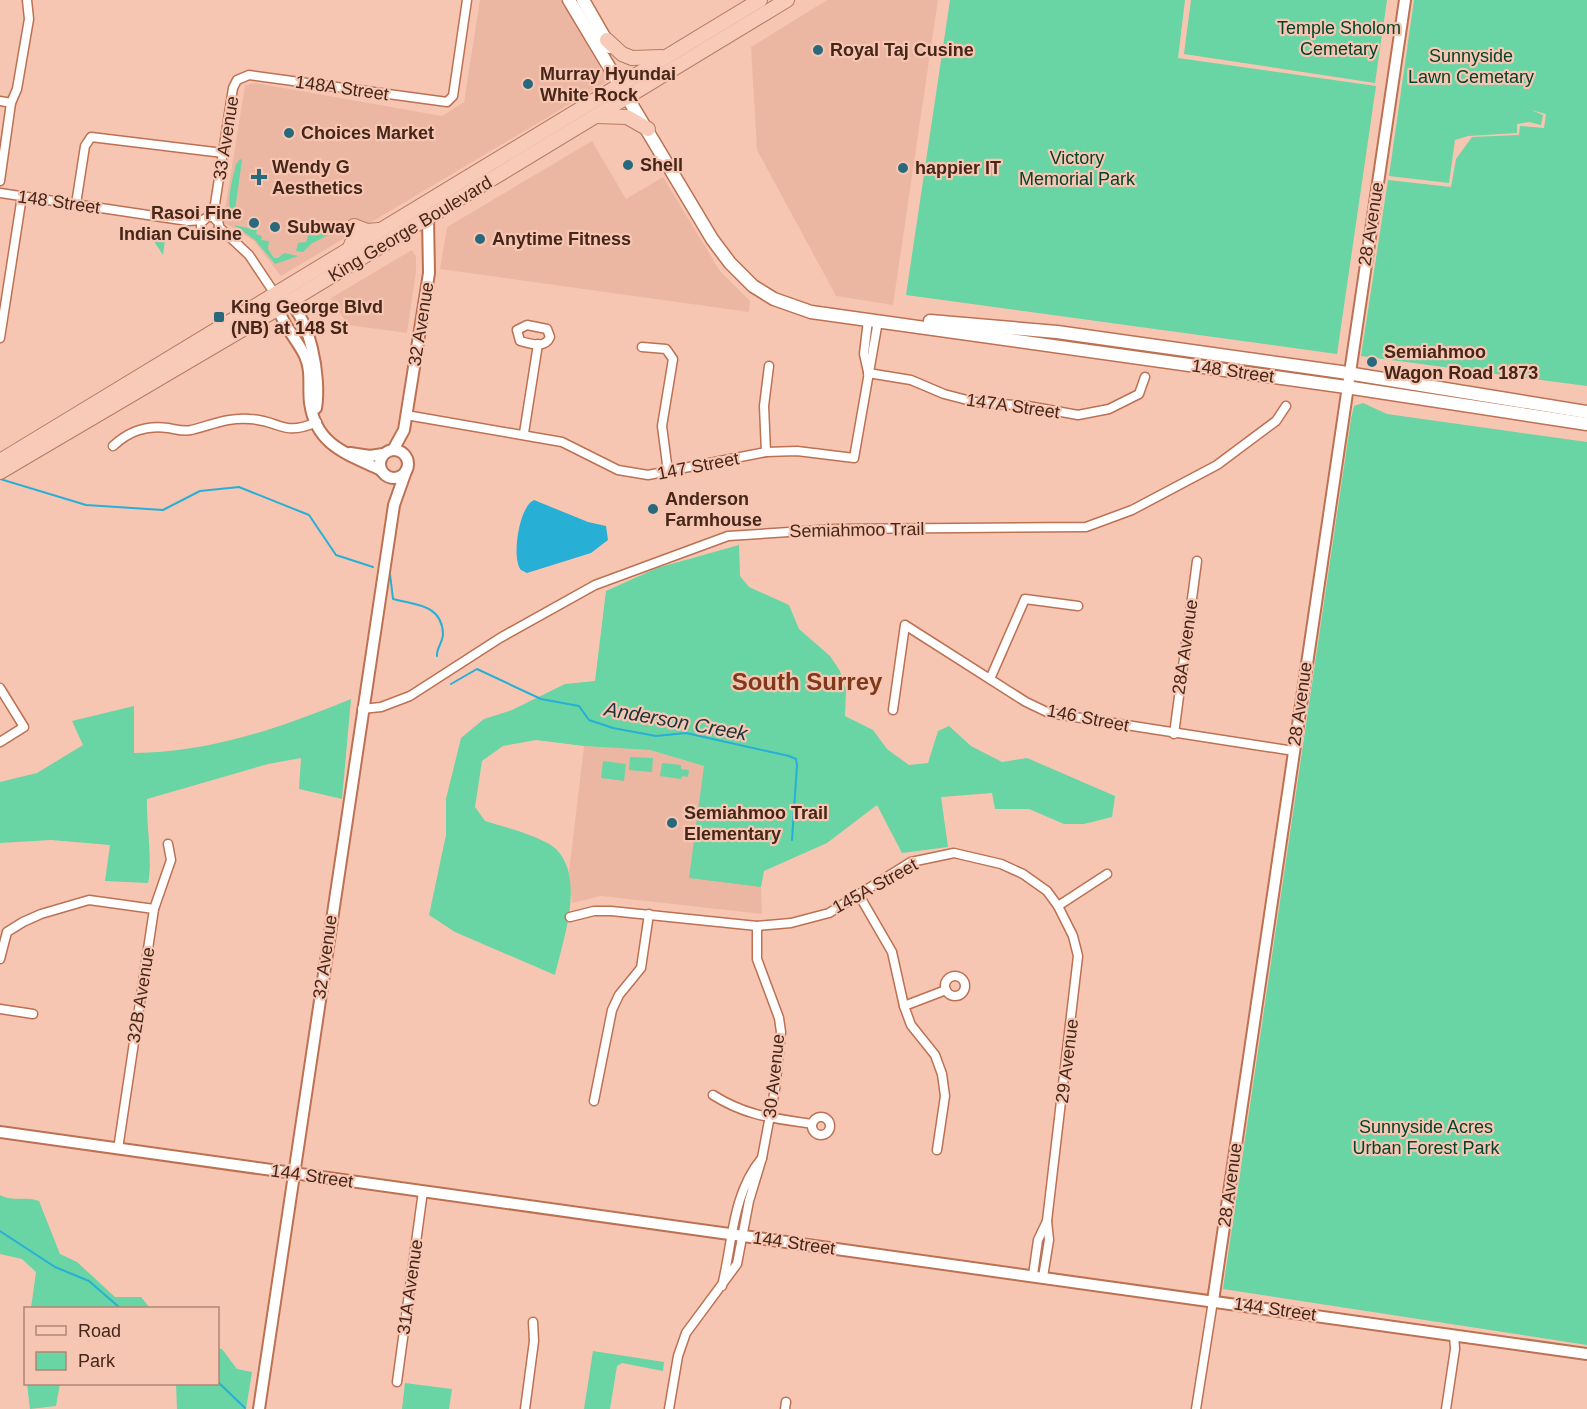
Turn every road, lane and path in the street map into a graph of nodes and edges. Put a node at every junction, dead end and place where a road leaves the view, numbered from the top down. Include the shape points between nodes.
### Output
1 (27, 0) edge
2 (467, 0) edge
3 (569, 0) edge
4 (583, 0) edge
5 (760, 0) edge
6 (787, 0) edge
7 (1405, 0) edge
8 (607, 40) junction
9 (666, 56) junction
10 (244, 76) joint
11 (628, 87) junction
12 (0, 101) edge
13 (11, 103) junction
14 (594, 116) junction
15 (648, 129) junction
16 (223, 153) junction
17 (477, 172) junction
18 (0, 181) edge
19 (0, 193) edge
20 (22, 196) junction
21 (76, 204) junction
22 (215, 204) junction
23 (428, 218) junction
24 (204, 222) junction
25 (217, 227) junction
26 (730, 263) junction
27 (275, 294) junction
28 (283, 305) junction
29 (873, 320) junction
30 (0, 338) edge
31 (538, 344) dead end
32 (642, 347) dead end
33 (769, 366) dead end
34 (868, 373) junction
35 (1348, 373) junction
36 (1145, 377) dead end
37 (1346, 387) junction
38 (1286, 406) dead end
39 (1587, 412) edge
40 (406, 415) junction
41 (316, 419) junction
42 (1587, 424) edge
43 (404, 430) junction
44 (524, 433) junction
45 (113, 446) dead end
46 (341, 451) junction
47 (388, 452) junction
48 (766, 452) junction
49 (405, 456) junction
50 (0, 461) edge
51 (406, 471) junction
52 (0, 472) edge
53 (668, 472) junction
54 (383, 473) junction
55 (394, 505) junction
56 (1197, 561) dead end
57 (1077, 606) dead end
58 (990, 679) junction
59 (0, 687) edge
60 (362, 709) junction
61 (892, 710) dead end
62 (1174, 734) junction
63 (0, 742) edge
64 (1293, 751) junction
65 (168, 844) dead end
66 (1107, 874) dead end
67 (859, 895) junction
68 (1058, 906) junction
69 (154, 909) junction
70 (649, 914) junction
71 (570, 917) dead end
72 (757, 926) junction
73 (4, 930) edge
74 (0, 959) edge
75 (946, 990) dead end
76 (903, 1006) junction
77 (0, 1009) edge
78 (33, 1014) dead end
79 (713, 1095) dead end
80 (594, 1101) dead end
81 (770, 1118) junction
82 (812, 1124) dead end
83 (0, 1132) edge
84 (118, 1149) junction
85 (937, 1150) dead end
86 (762, 1158) junction
87 (293, 1173) junction
88 (423, 1191) junction
89 (741, 1193) junction
90 (751, 1195) junction
91 (738, 1235) junction
92 (1038, 1276) junction
93 (1213, 1300) junction
94 (533, 1322) dead end
95 (1454, 1335) junction
96 (1587, 1354) edge
97 (397, 1382) dead end
98 (259, 1409) edge
99 (525, 1409) edge
100 (669, 1409) edge
101 (1196, 1409) edge
102 (1446, 1409) edge

1 - 13 street via 29,18
2 - 10 street, 148A Street via 453,96 441,103
3 - 11 main road
4 - 8 main road
5 - 9 main road, King George Boulevard
6 - 11 main road, King George Boulevard
7 - 35 street, 28 Avenue
8 - 9 main road via 632,58
8 - 11 main road
9 - 11 main road, King George Boulevard
10 - 16 street, 33 Avenue via 233,88
11 - 14 main road, King George Boulevard
11 - 15 main road, 148 Street
11 - 17 main road, King George Boulevard
11 - 26 main road, 148 Street
12 - 13 street
13 - 18 street
14 - 15 main road via 627,117
14 - 23 main road, King George Boulevard
15 - 26 main road, 148 Street via 673,176
16 - 21 street via 98,136 88,139
16 - 22 street, 33 Avenue
17 - 23 main road via 431,208
17 - 27 main road, King George Boulevard
19 - 20 street, 148 Street
20 - 21 street, 148 Street
20 - 30 street
21 - 24 street, 148 Street
22 - 24 street, 33 Avenue
22 - 25 street, 33 Avenue
23 - 28 main road, King George Boulevard
23 - 40 street, 32 Avenue via 429,273
24 - 25 street
24 - 25 street via 207,235
25 - 27 street via 249,255
26 - 29 main road, 148 Street via 753,286 794,307
27 - 28 street
27 - 50 main road, King George Boulevard
28 - 41 street via 308,364 310,402
28 - 52 main road, King George Boulevard
29 - 34 street via 864,354
29 - 35 main road, 148 Street via 893,318 1057,332
29 - 37 main road, 148 Street
31 - 44 street
32 - 53 street via 666,349 673,359 662,426
33 - 48 street via 764,406
34 - 36 street, 147A Street via 911,380 975,402 1078,415 1109,410 1139,394
34 - 48 street, 147 Street via 854,458 797,451
35 - 37 street, 28 Avenue
35 - 39 main road, 148 Street
37 - 42 main road, 148 Street
37 - 64 street, 28 Avenue
38 - 60 street, Semiahmoo Trail via 1276,421 1217,465 1132,510 1086,527 836,529 728,536 595,585 500,638 417,692 387,705
40 - 43 street, 32 Avenue
40 - 44 street, 147 Street
41 - 45 street via 293,430 240,418 218,420 187,431 150,427 126,434
41 - 46 street via 327,439
43 - 47 street, 32 Avenue
43 - 49 street, 32 Avenue
44 - 53 street, 147 Street via 562,442 618,470 648,475
46 - 47 street via 370,456
46 - 54 street
47 - 49 street
47 - 54 street via 380,462
48 - 53 street, 147 Street
49 - 51 street
51 - 54 street via 397,478
51 - 55 street, 32 Avenue
54 - 55 street, 32 Avenue via 391,481
55 - 60 street, 32 Avenue
56 - 62 street, 28A Avenue
57 - 58 street via 1025,598
58 - 61 street, 146 Street via 905,626
58 - 62 street, 146 Street via 1049,713
59 - 63 street via 24,727
60 - 87 street, 32 Avenue
62 - 64 street, 146 Street
64 - 93 street, 28 Avenue
65 - 69 street, 32B Avenue via 171,860
66 - 68 street
67 - 68 street, 145A Street via 911,862 954,854 1001,864 1023,874 1047,891
67 - 72 street, 145A Street via 829,913 791,923
67 - 76 street via 892,952
68 - 92 street, 29 Avenue via 1073,936 1078,972 1047,1221 1049,1240
69 - 73 street via 89,900
69 - 84 street, 32B Avenue
70 - 71 street, 145A Street via 594,911
70 - 72 street, 145A Street
70 - 80 street via 641,968 612,1010
72 - 81 street, 30 Avenue via 757,959 781,1032
73 - 74 street
75 - 76 street
76 - 85 street via 915,1032 935,1055 945,1082
77 - 78 street
79 - 81 street via 743,1112
81 - 82 street
81 - 86 street, 30 Avenue
83 - 84 street, 144 Street
84 - 87 street, 144 Street
86 - 89 street, 30 Avenue
86 - 90 street, 30 Avenue
87 - 88 street, 144 Street
87 - 98 street, 32 Avenue
88 - 91 street, 144 Street
88 - 97 street, 31A Avenue
89 - 90 street
89 - 91 street, 30 Avenue
90 - 91 street, 30 Avenue
91 - 92 street, 144 Street
91 - 100 street, 30 Avenue via 737,1264 681,1344
92 - 93 street, 144 Street
93 - 95 street, 144 Street
93 - 101 street, 28 Avenue
94 - 99 street
95 - 96 street, 144 Street
95 - 102 street

